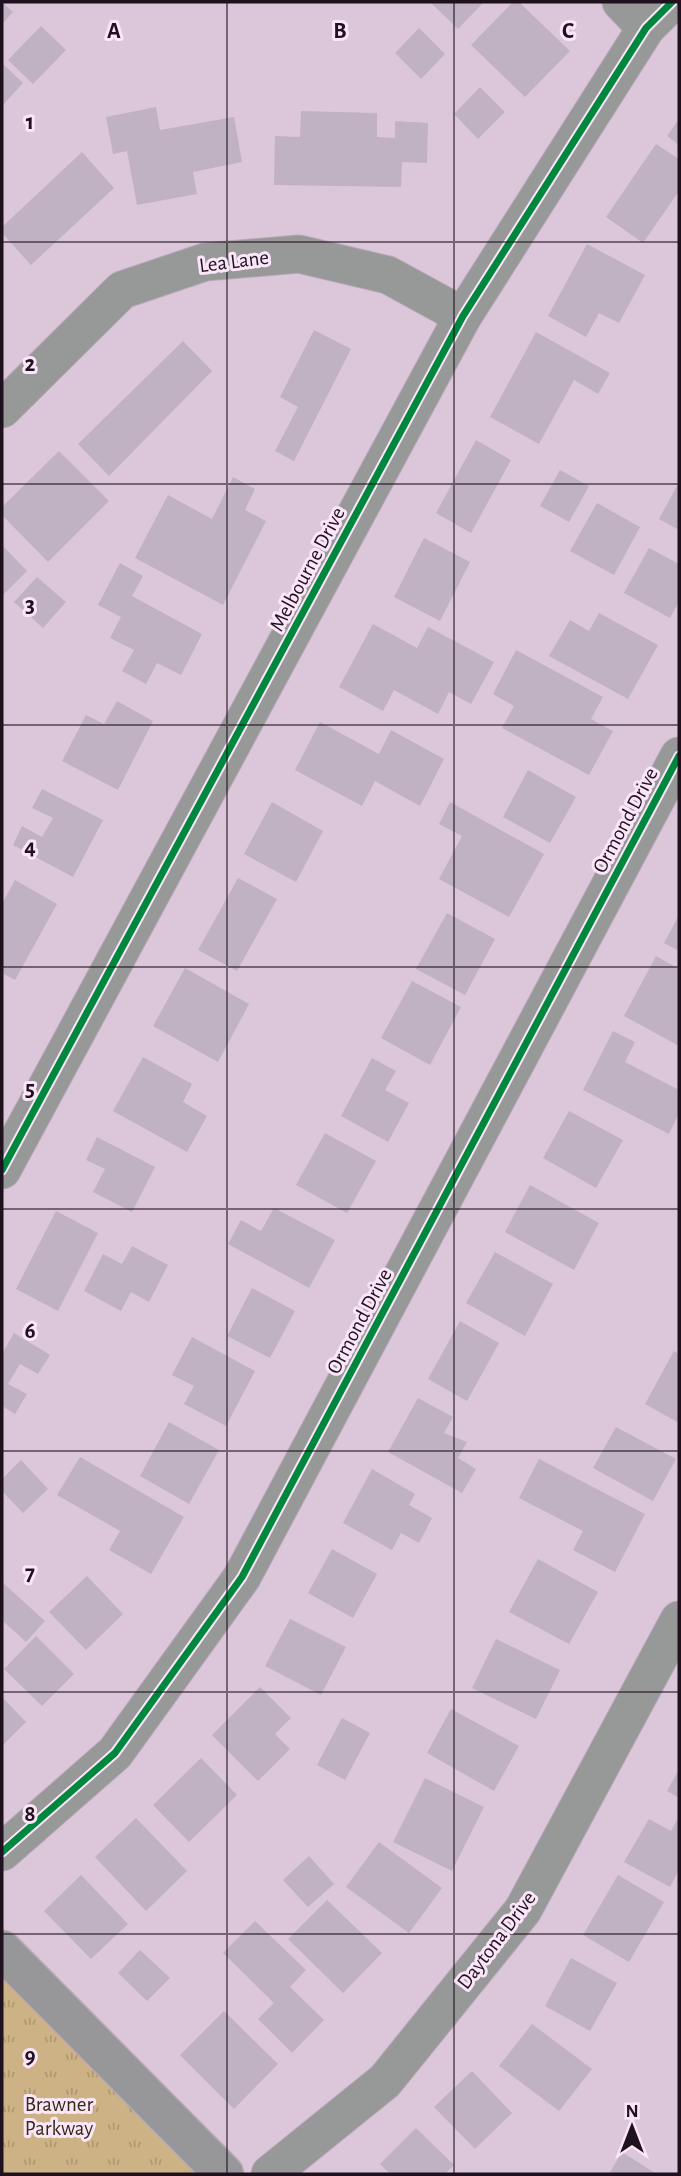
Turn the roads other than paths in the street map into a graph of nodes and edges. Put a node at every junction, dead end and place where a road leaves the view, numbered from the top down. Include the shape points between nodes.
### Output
1 (621, 2) edge
2 (672, 2) edge
3 (646, 28) junction
4 (463, 316) junction
5 (2, 409) edge
6 (679, 757) edge
7 (2, 1170) edge
8 (679, 1620) edge
9 (2, 1852) edge
10 (2, 1950) edge
11 (224, 2174) edge
12 (270, 2174) edge

1 - 3 street
2 - 3 street, Melbourne Drive
3 - 4 street, Melbourne Drive
4 - 5 street, Lea Lane via 388,275 299,254 205,262 122,290
4 - 7 street, Melbourne Drive
6 - 9 street, Ormond Drive via 242,1577 115,1753
8 - 12 street, Daytona Drive via 523,1910 385,2081
10 - 11 street

